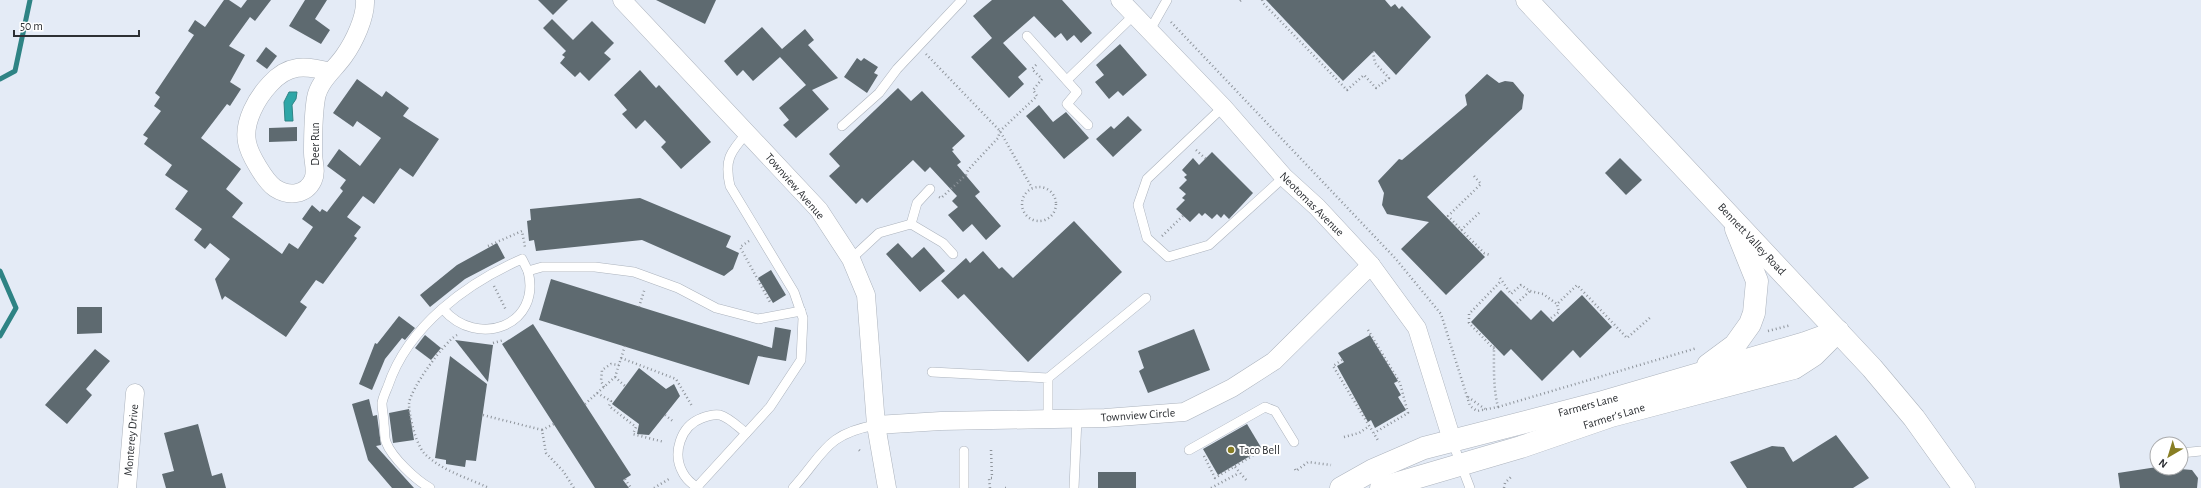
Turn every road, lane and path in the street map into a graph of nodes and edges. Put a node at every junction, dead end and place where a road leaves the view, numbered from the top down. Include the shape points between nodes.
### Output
1 (365, 0) edge
2 (622, 0) edge
3 (962, 0) edge
4 (1120, 0) edge
5 (1167, 0) edge
6 (1262, 0) edge
7 (1527, 0) edge
8 (1134, 15) junction
9 (1171, 22) dead end
10 (1150, 30) junction
11 (1027, 36) dead end
12 (919, 47) junction
13 (1373, 52) dead end
14 (1046, 57) junction
15 (330, 72) junction
16 (1066, 80) junction
17 (1223, 107) junction
18 (1088, 125) dead end
19 (842, 126) dead end
20 (1000, 131) junction
21 (747, 133) junction
22 (1196, 150) dead end
23 (1206, 158) dead end
24 (1474, 176) dead end
25 (1284, 177) junction
26 (1032, 188) junction
27 (930, 189) joint
28 (1481, 211) dead end
29 (1729, 213) junction
30 (1183, 216) dead end
31 (911, 224) junction
32 (1461, 230) junction
33 (1153, 244) junction
34 (953, 254) dead end
35 (1490, 255) dead end
36 (851, 259) junction
37 (1371, 265) junction
38 (528, 271) junction
39 (641, 284) dead end
40 (1530, 291) junction
41 (1146, 298) dead end
42 (501, 299) dead end
43 (1517, 303) dead end
44 (1557, 304) junction
45 (639, 307) dead end
46 (443, 309) junction
47 (801, 311) junction
48 (509, 316) dead end
49 (1652, 316) dead end
50 (1551, 318) dead end
51 (1791, 325) dead end
52 (1368, 330) dead end
53 (1838, 331) junction
54 (1763, 332) dead end
55 (462, 337) dead end
56 (506, 338) dead end
57 (487, 343) dead end
58 (625, 346) dead end
59 (1704, 346) dead end
60 (622, 358) junction
61 (1342, 360) dead end
62 (619, 364) junction
63 (932, 372) dead end
64 (1696, 374) junction
65 (615, 377) junction
66 (1048, 378) junction
67 (625, 386) dead end
68 (604, 387) junction
69 (135, 393) dead end
70 (597, 393) junction
71 (1467, 397) junction
72 (585, 404) dead end
73 (692, 406) dead end
74 (1498, 406) junction
75 (1486, 409) junction
76 (483, 415) dead end
77 (665, 415) dead end
78 (1048, 418) junction
79 (1077, 418) junction
80 (674, 422) dead end
81 (554, 424) dead end
82 (876, 425) junction
83 (1368, 427) junction
84 (542, 430) junction
85 (746, 433) junction
86 (1374, 433) junction
87 (1344, 437) dead end
88 (1452, 440) junction
89 (664, 442) dead end
90 (1294, 442) dead end
91 (1379, 442) dead end
92 (1198, 445) junction
93 (991, 450) dead end
94 (1189, 450) dead end
95 (1262, 450) dead end
96 (964, 451) dead end
97 (2201, 451) edge
98 (2189, 452) edge
99 (1460, 463) junction
100 (1331, 465) dead end
101 (1235, 467) junction
102 (1294, 469) dead end
103 (1240, 473) junction
104 (1511, 477) dead end
105 (1215, 478) junction
106 (625, 479) dead end
107 (669, 479) dead end
108 (1248, 482) dead end
109 (1219, 484) junction
110 (128, 488) edge
111 (430, 488) edge
112 (489, 488) edge
113 (574, 488) edge
114 (631, 488) edge
115 (654, 488) edge
116 (697, 488) edge
117 (793, 488) edge
118 (887, 488) edge
119 (964, 488) edge
120 (990, 488) edge
121 (1074, 488) edge
122 (1211, 488) edge
123 (1341, 488) edge
124 (1380, 488) edge
125 (1470, 488) edge
126 (1504, 488) edge
127 (1964, 488) edge

1 - 15 street, Deer Run via 359,27 345,56
2 - 21 street, Townview Avenue
3 - 12 lane
4 - 8 street, Neotomas Avenue
5 - 10 lane
6 - 13 path via 1347,90 1364,75 1376,88 1389,78 1375,63
7 - 29 street, Bennett Valley Road
8 - 10 street, Neotomas Avenue
8 - 16 lane
9 - 71 path via 1395,258 1425,293 1441,314
10 - 17 street, Neotomas Avenue
11 - 14 lane
12 - 19 lane via 878,93
12 - 20 path
14 - 16 lane
14 - 20 path via 1032,69 1042,79 1033,90 1037,96
15 - 15 street, Deer Run via 311,67 286,70 267,87 251,115 247,142 261,171 275,188 290,194 306,190 315,173 313,154 316,97
16 - 18 lane via 1077,92 1067,104
17 - 25 street, Neotomas Avenue
17 - 33 lane via 1147,179 1138,205 1147,238
20 - 26 path
20 - 27 path via 998,138 966,175 941,198
21 - 36 street, Townview Avenue via 819,210
21 - 47 lane via 729,155 726,170 730,186 794,292
22 - 23 path
24 - 32 path via 1481,184 1448,216
25 - 33 lane via 1209,245 1168,256
25 - 37 street, Neotomas Avenue via 1318,207
26 - 26 path via 1024,196 1024,212 1032,220 1048,218 1055,211 1054,196 1042,187
27 - 31 lane via 917,203
28 - 32 path
29 - 53 street, Bennett Valley Road
29 - 64 street via 1757,281 1754,313 1750,324 1735,345
30 - 33 path
31 - 34 lane via 943,243
31 - 36 lane via 879,233
32 - 35 path via 1484,253
36 - 82 street, Townview Avenue via 866,295
37 - 79 street, Townview Circle via 1274,361 1232,388 1184,412
37 - 88 street, Neotomas Avenue via 1417,328
38 - 46 lane via 522,259 502,267 476,282
38 - 46 lane via 530,286 522,312 501,328 474,329 461,325
38 - 47 lane via 542,267 595,267 634,272 678,288 716,308 758,319
39 - 45 path via 646,286
40 - 43 path
40 - 44 path via 1544,294
40 - 74 path via 1520,285 1511,294 1500,280 1469,314 1469,324 1494,348 1493,388
41 - 66 lane
42 - 48 path
44 - 49 path via 1577,285 1627,338
44 - 50 path via 1559,312
46 - 111 lane via 408,346 392,374 382,402 386,443 419,482
47 - 85 lane via 801,360 770,407
51 - 54 path
52 - 86 path via 1400,383 1408,413
53 - 64 street, Farmers Lane
53 - 99 street, Farmer's Lane via 1814,355 1794,368 1610,416 1521,447
53 - 127 street, Bennett Valley Road via 1910,413
55 - 112 path via 457,334 431,362 409,403 416,443 434,462
56 - 57 path
58 - 60 path
59 - 74 path
60 - 62 path
60 - 73 path via 676,380
61 - 83 path via 1333,366
62 - 65 path
62 - 68 path via 611,364 602,370 600,381
63 - 66 lane
64 - 88 street, Farmers Lane via 1599,403
65 - 67 path
65 - 68 path
66 - 78 lane
68 - 70 path
69 - 110 street, Monterey Drive
70 - 72 path
70 - 89 path via 611,401 609,406 636,427 633,434
71 - 75 path
71 - 75 path via 1473,409
74 - 75 path
76 - 84 path
77 - 80 path
78 - 79 street, Townview Circle
78 - 82 street, Townview Circle
79 - 121 lane
81 - 84 path
82 - 117 lane via 856,429 834,440 825,447
82 - 118 street, Townview Avenue
83 - 86 path via 1370,426
83 - 87 path via 1359,433
84 - 113 path via 546,453 563,471
85 - 116 lane
85 - 116 lane via 719,415 703,418 690,425 679,442 679,463 686,478
86 - 91 path
88 - 99 lane
88 - 123 street, Farmers Lane via 1406,455
90 - 92 lane via 1275,411 1265,407
92 - 94 lane
92 - 105 path
93 - 120 path
95 - 101 path
96 - 119 lane
97 - 98 lane
99 - 124 street, Farmer's Lane
99 - 125 lane
100 - 102 path via 1308,462 1296,471
101 - 103 path
101 - 105 path
103 - 108 path
103 - 109 path
104 - 126 path
105 - 109 path
106 - 114 path
107 - 115 path
109 - 122 path

